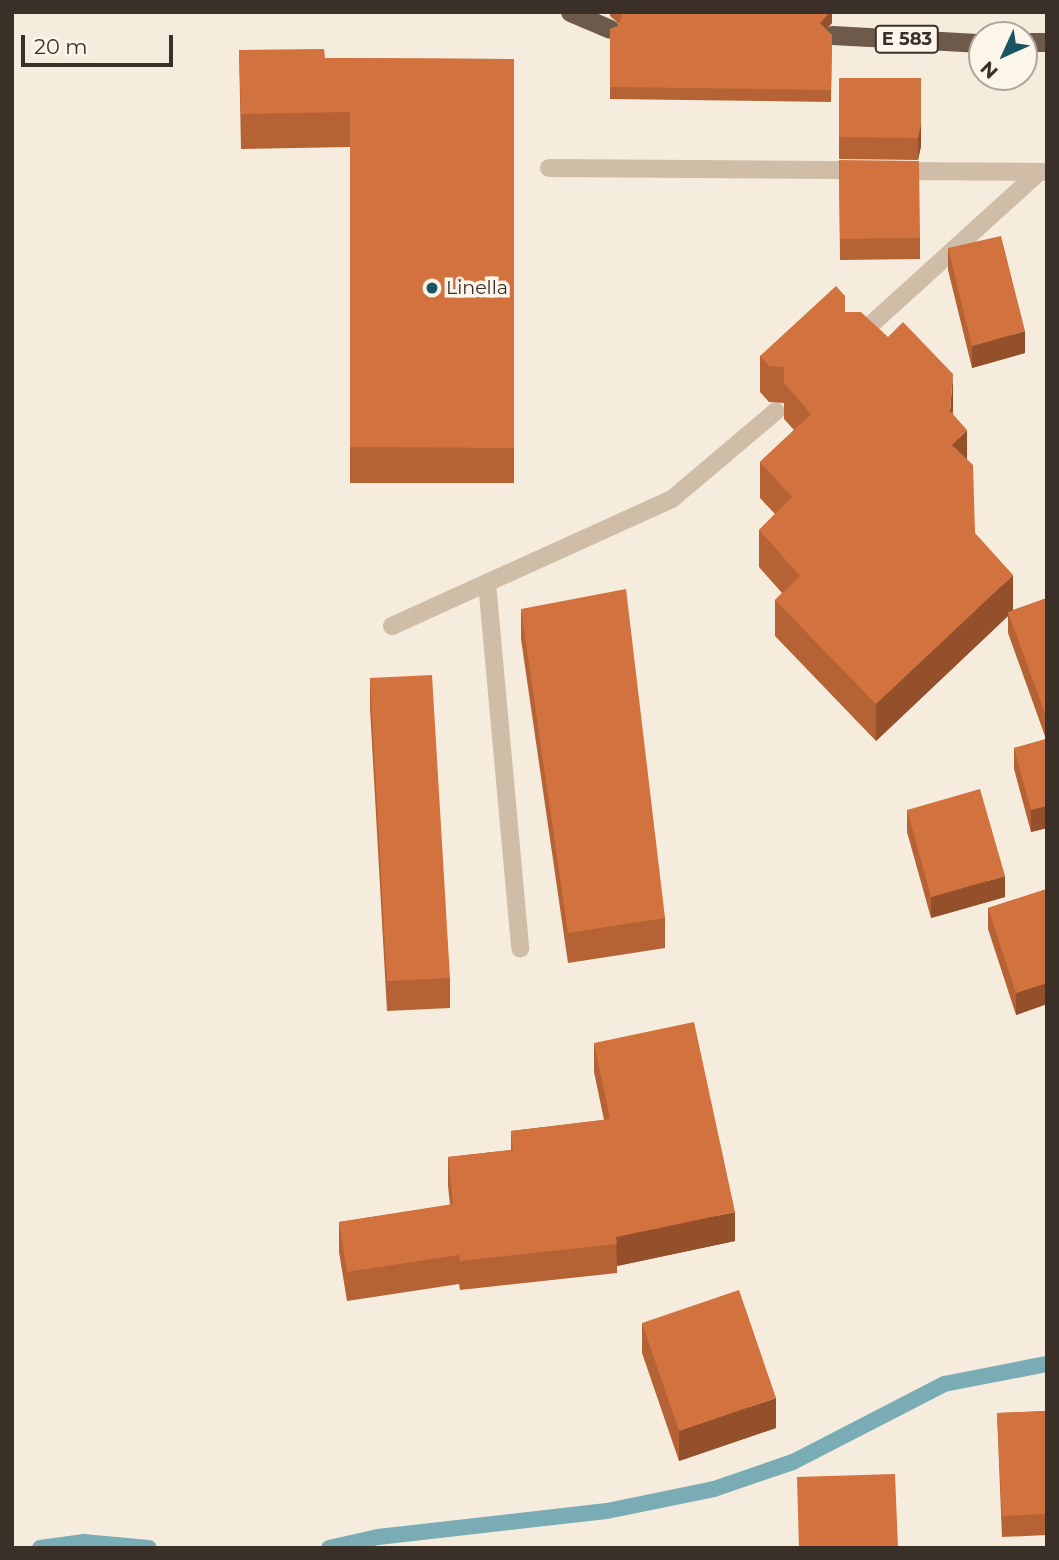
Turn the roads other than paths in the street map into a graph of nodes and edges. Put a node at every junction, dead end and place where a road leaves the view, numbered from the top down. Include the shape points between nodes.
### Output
1 (570, 12) edge
2 (610, 29) edge
3 (832, 35) edge
4 (968, 42) edge
5 (549, 168) dead end
6 (1043, 172) edge
7 (853, 340) edge
8 (776, 411) dead end
9 (487, 583) junction
10 (392, 626) dead end
11 (520, 949) dead end

1 - 2 highway
3 - 4 highway, E 583
5 - 6 lane
6 - 7 lane
8 - 9 lane via 672,499
9 - 10 lane
9 - 11 lane

